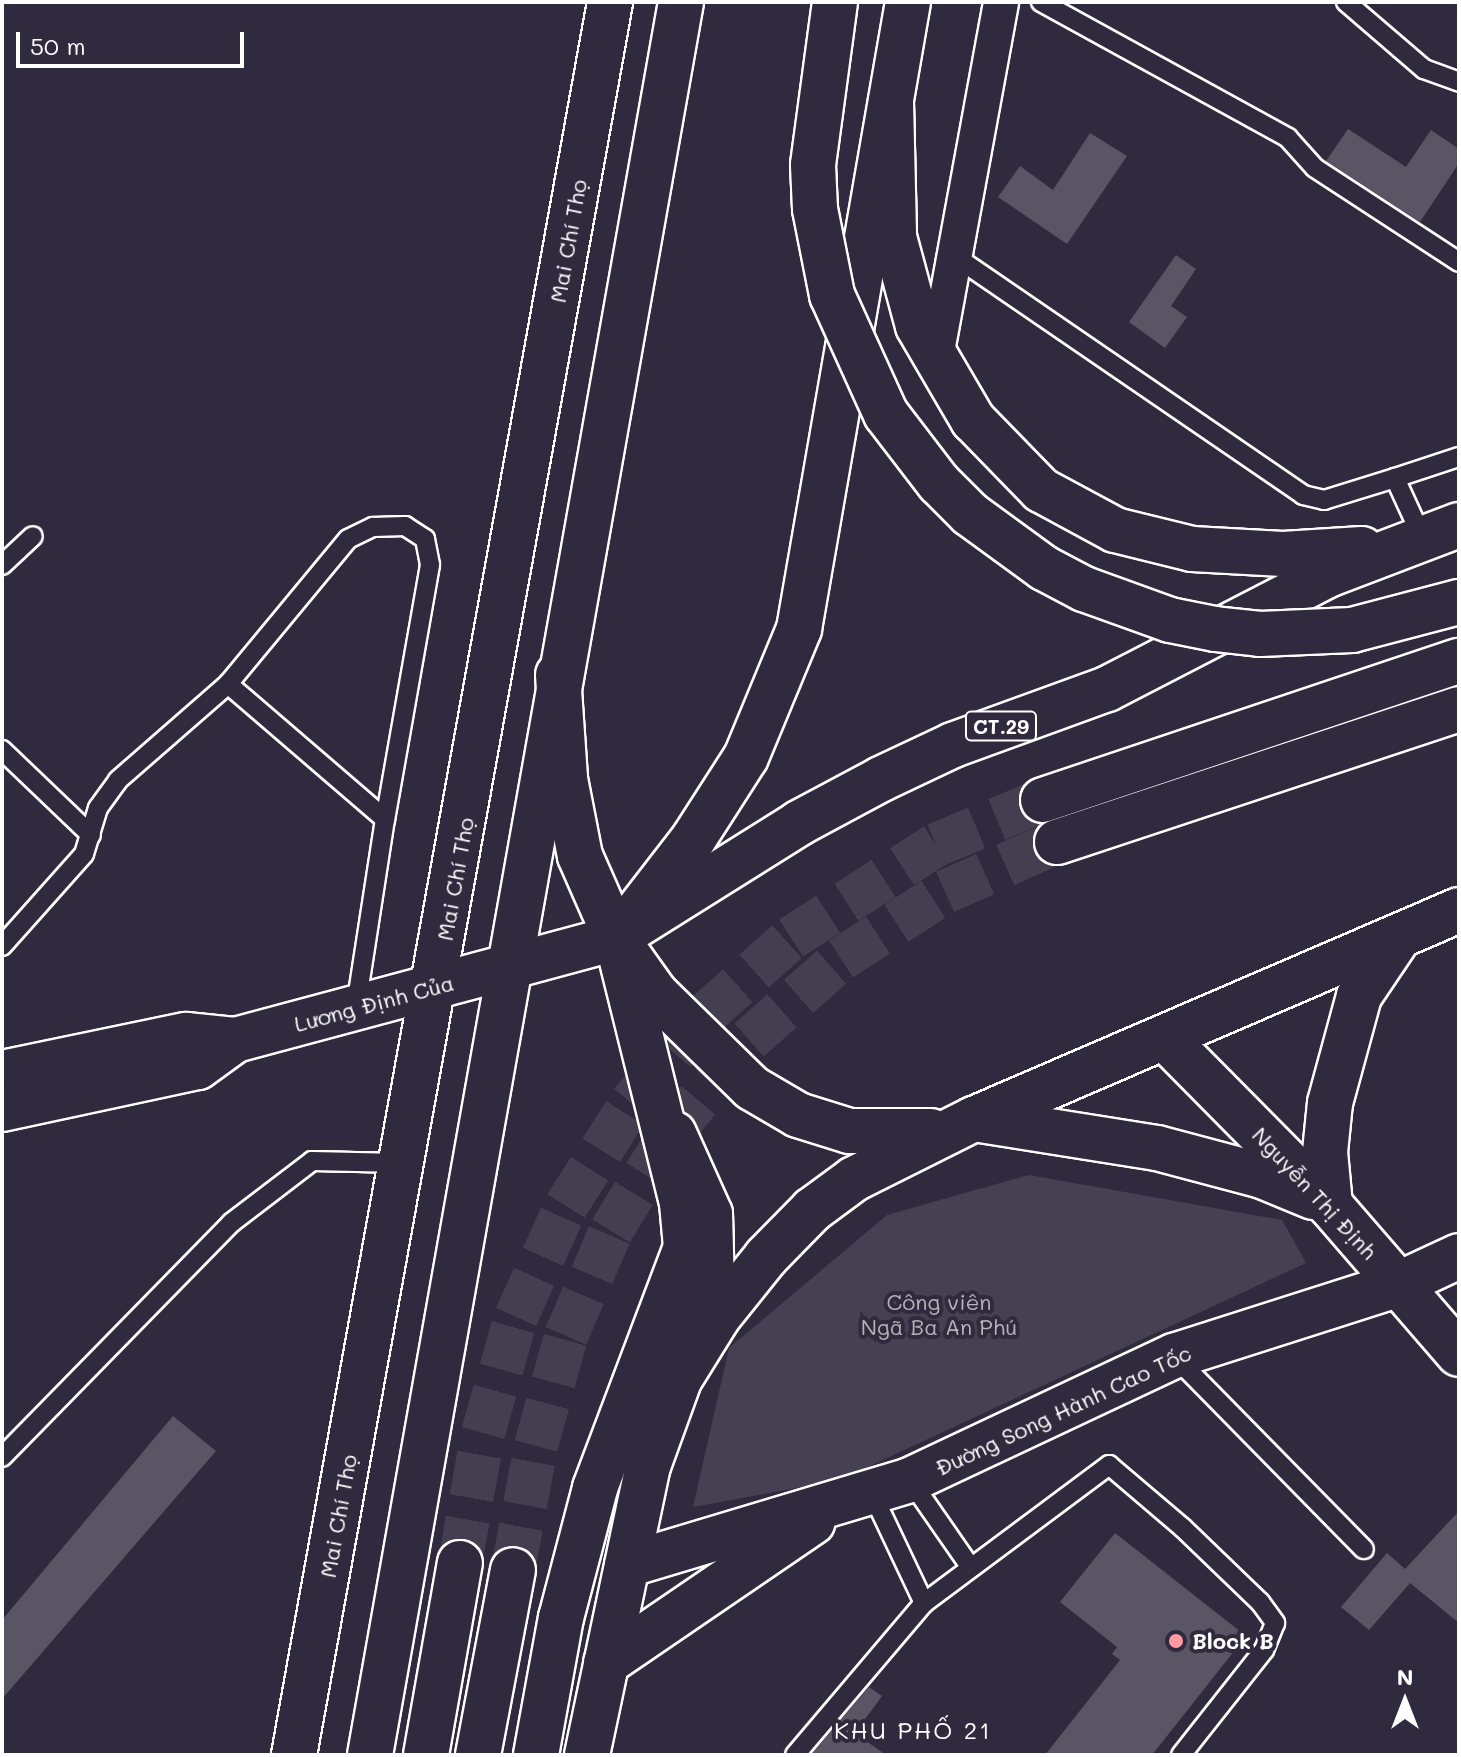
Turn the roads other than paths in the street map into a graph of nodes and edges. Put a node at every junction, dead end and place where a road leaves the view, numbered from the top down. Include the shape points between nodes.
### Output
1 (610, 2) edge
2 (681, 2) edge
3 (835, 2) edge
4 (908, 2) edge
5 (1001, 2) edge
6 (1041, 2) edge
7 (1346, 2) edge
8 (1459, 82) edge
9 (891, 101) junction
10 (956, 257) junction
11 (1459, 262) edge
12 (936, 357) junction
13 (1459, 457) edge
14 (1395, 478) junction
15 (1427, 535) edge
16 (33, 536) dead end
17 (2, 565) edge
18 (1459, 602) edge
19 (1459, 661) edge
20 (558, 675) junction
21 (228, 684) junction
22 (1459, 709) edge
23 (2, 750) edge
24 (1043, 800) tunnel mouth
25 (385, 819) junction
26 (91, 835) junction
27 (1057, 842) tunnel mouth
28 (1459, 910) edge
29 (616, 938) junction
30 (1398, 938) junction
31 (2, 946) edge
32 (512, 966) junction
33 (436, 986) junction
34 (356, 1008) junction
35 (1165, 1038) junction
36 (235, 1040) junction
37 (2, 1073) edge
38 (659, 1107) junction
39 (2, 1109) edge
40 (974, 1119) junction
41 (403, 1163) junction
42 (1330, 1205) junction
43 (1459, 1256) edge
44 (1399, 1284) junction
45 (1457, 1346) edge
46 (1174, 1356) junction
47 (679, 1380) junction
48 (2, 1457) edge
49 (876, 1490) junction
50 (1364, 1549) dead end
51 (460, 1563) tunnel mouth
52 (627, 1565) junction
53 (969, 1565) junction
54 (513, 1570) tunnel mouth
55 (924, 1603) junction
56 (606, 1663) junction
57 (294, 1755) edge
58 (370, 1755) edge
59 (426, 1755) edge
60 (478, 1755) edge
61 (536, 1755) edge
62 (587, 1755) edge
63 (795, 1755) edge
64 (1181, 1755) edge

1 - 33 main road, Mai Chí Thọ
2 - 20 main road
3 - 18 main road, bridge via 813,165 815,209 832,295 886,414 960,504 1044,568 1084,589 1170,620 1260,634 1306,634 1397,621
4 - 9 main road
5 - 10 street
6 - 11 lane via 1288,138 1315,168
7 - 8 lane via 1424,69
9 - 12 main road via 894,237 918,326
9 - 29 main road via 809,586 785,671 758,734 720,799
10 - 12 street
10 - 14 lane via 1303,495 1324,500
12 - 15 main road via 973,420 1041,490 1115,530 1192,549 1283,554
13 - 14 lane
14 - 15 lane
15 - 29 main road, CT.29 via 1261,607 1136,676 953,745 848,795
16 - 17 lane
19 - 24 main road
20 - 29 main road via 570,818 593,893
20 - 32 main road
21 - 25 lane
21 - 25 lane via 348,539 373,527 405,526 425,539 430,565
21 - 26 lane via 118,780 98,808
22 - 27 main road
23 - 26 lane
25 - 34 lane
26 - 31 lane via 84,854
28 - 30 main road
29 - 32 main road, Lương Định Của
29 - 38 main road
29 - 40 main road via 656,994 718,1058 752,1088 798,1115 880,1135 943,1129
30 - 35 main road
30 - 42 main road via 1359,996 1330,1103 1325,1152
32 - 33 main road, Lương Định Của
32 - 58 main road
33 - 34 main road, Lương Định Của
33 - 41 main road, Mai Chí Thọ
34 - 36 main road, Lương Định Của
35 - 40 main road
35 - 42 main road, Nguyễn Thị Định
36 - 37 main road, Lương Định Của via 186,1035
36 - 39 main road, Lương Định Của via 198,1067
38 - 47 main road via 703,1191 714,1237 708,1308
38 - 61 main road via 682,1203 686,1247 595,1488 561,1618
40 - 42 main road via 1157,1148 1262,1176
40 - 47 main road via 854,1179 812,1210 742,1286
41 - 48 lane via 312,1161 231,1223
41 - 57 main road, Mai Chí Thọ
42 - 44 main road, Nguyễn Thị Định
43 - 44 main road, Đường Song Hành Cao Tốc
44 - 45 main road, Nguyễn Thị Định
44 - 46 main road, Đường Song Hành Cao Tốc
46 - 49 main road, Đường Song Hành Cao Tốc
46 - 50 lane
47 - 52 main road via 648,1466
49 - 52 main road, Đường Song Hành Cao Tốc
49 - 53 lane
49 - 55 lane
49 - 56 main road, Đường Song Hành Cao Tốc
51 - 59 main road
52 - 56 main road
53 - 55 lane
53 - 64 lane via 1109,1465 1183,1528 1275,1623 1264,1650
54 - 60 main road
55 - 63 lane
56 - 62 main road

